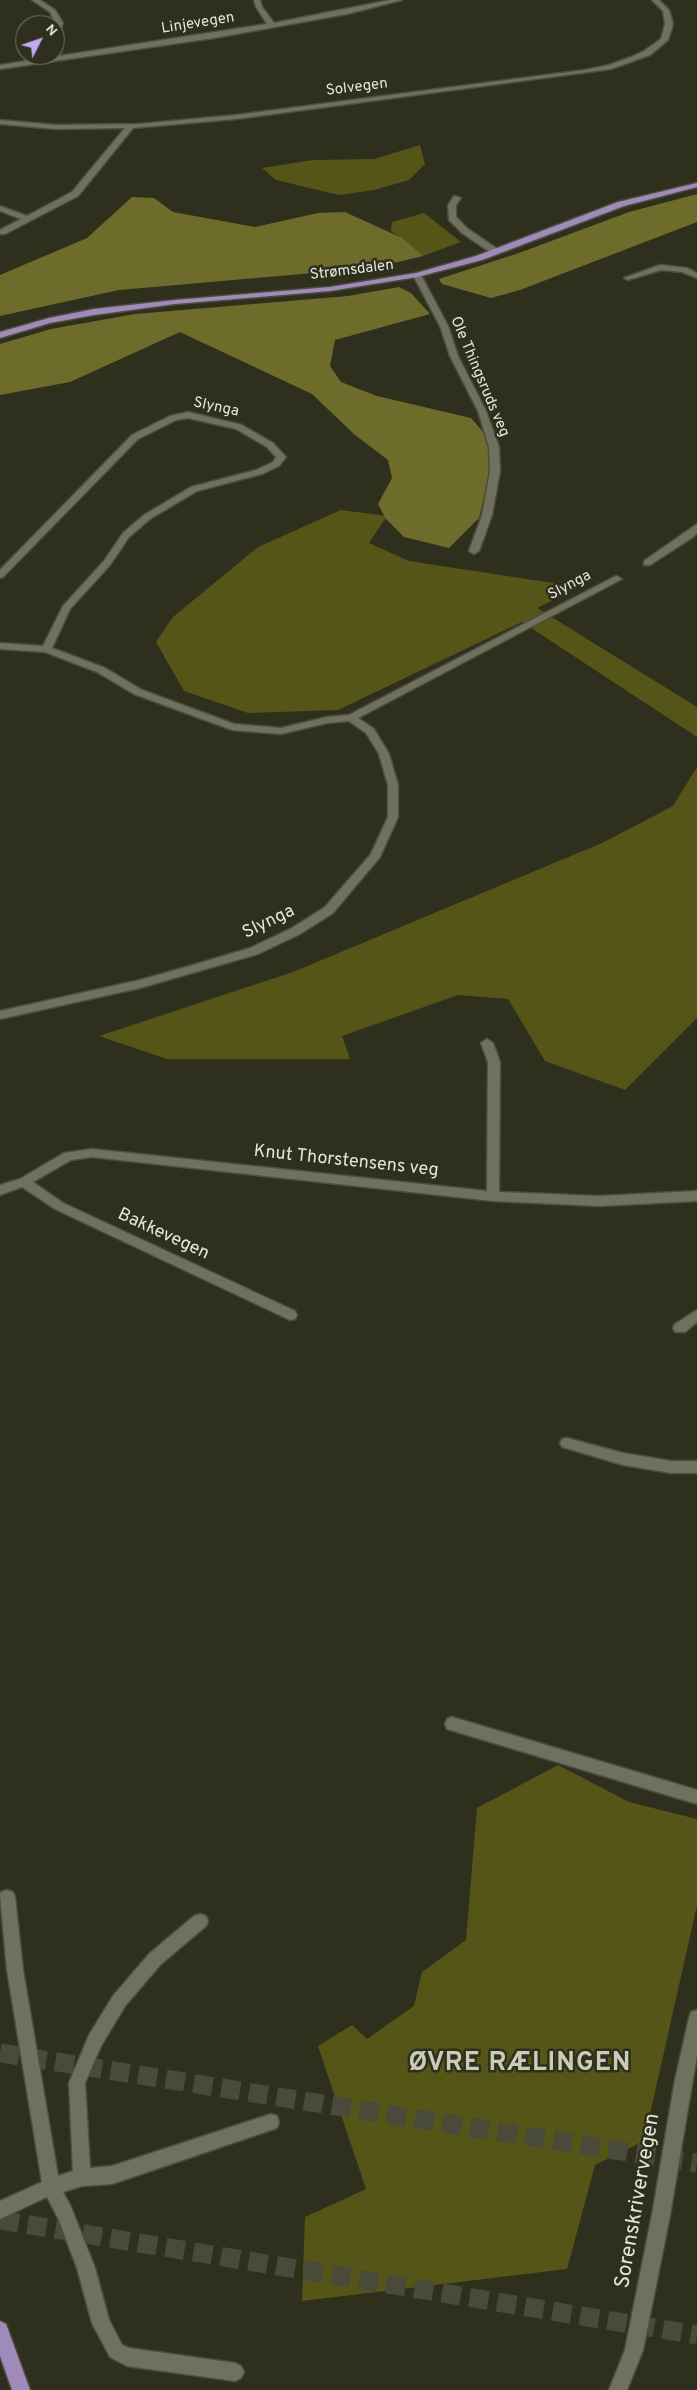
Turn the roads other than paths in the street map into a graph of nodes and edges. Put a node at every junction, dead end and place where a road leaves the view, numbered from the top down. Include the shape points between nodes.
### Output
1 (35, 0) edge
2 (256, 0) edge
3 (399, 0) edge
4 (655, 0) edge
5 (55, 15) edge
6 (272, 26) junction
7 (65, 55) edge
8 (15, 63) edge
9 (0, 66) edge
10 (0, 122) edge
11 (130, 127) junction
12 (697, 185) edge
13 (457, 198) dead end
14 (0, 208) edge
15 (28, 219) junction
16 (2, 232) dead end
17 (496, 252) junction
18 (417, 276) junction
19 (697, 276) edge
20 (628, 278) dead end
21 (0, 336) edge
22 (697, 528) edge
23 (474, 551) dead end
24 (648, 563) dead end
25 (0, 575) edge
26 (617, 579) dead end
27 (0, 646) edge
28 (46, 649) junction
29 (352, 718) junction
30 (0, 1015) edge
31 (487, 1043) dead end
32 (24, 1182) junction
33 (0, 1190) edge
34 (492, 1196) junction
35 (697, 1196) edge
36 (290, 1315) dead end
37 (697, 1316) edge
38 (680, 1328) dead end
39 (567, 1443) dead end
40 (697, 1467) edge
41 (452, 1724) dead end
42 (697, 1797) edge
43 (7, 1897) dead end
44 (200, 1921) dead end
45 (697, 2018) edge
46 (271, 2122) dead end
47 (82, 2177) junction
48 (52, 2187) junction
49 (0, 2210) edge
50 (0, 2330) edge
51 (235, 2372) dead end
52 (21, 2390) edge
53 (618, 2390) edge

1 - 5 street
2 - 6 street
3 - 6 street, Linjevegen
4 - 11 street, Solvegen via 666,10 669,24 664,40 647,53 611,68 141,129
6 - 7 street, Linjevegen
8 - 9 street, Linjevegen
10 - 11 street, Solvegen via 56,127
11 - 15 street via 82,189 65,202
12 - 17 main road, Strømsdalen via 613,206
13 - 17 street via 452,206 452,218 466,232
14 - 15 street
15 - 16 street
17 - 18 main road, Strømsdalen
18 - 21 main road, Strømsdalen via 347,287 102,311 48,321
18 - 23 street, Ole Thingsruds veg via 444,326 454,356 482,411 494,447 495,472 489,506
19 - 20 street via 684,270 660,267
22 - 24 street
25 - 28 street, Slynga via 135,437 173,418 188,415 239,426 270,444 281,457 276,464 260,472 194,490 147,517 126,535 66,608
26 - 29 street, Slynga
27 - 28 street, Slynga
28 - 29 street, Slynga via 100,670 138,692 232,727 281,731 327,720
29 - 30 street, Slynga via 370,731 384,754 393,785 393,817 376,855 329,910 296,931 254,951 140,984
31 - 34 street via 494,1062
32 - 33 street, Knut Thorstensens veg
32 - 34 street, Knut Thorstensens veg via 68,1156 92,1153
32 - 36 street, Bakkevegen via 59,1206
34 - 35 street, Knut Thorstensens veg via 599,1202
37 - 38 street
39 - 40 street via 671,1468
41 - 42 street
43 - 48 street via 15,1970
44 - 47 street via 155,1959 119,2001 95,2041 77,2083
45 - 53 street, Sorenskrivervegen via 634,2350
46 - 47 street via 112,2175
47 - 48 street
48 - 49 street
48 - 51 street via 86,2268 101,2324 116,2351 127,2357
50 - 52 main road

